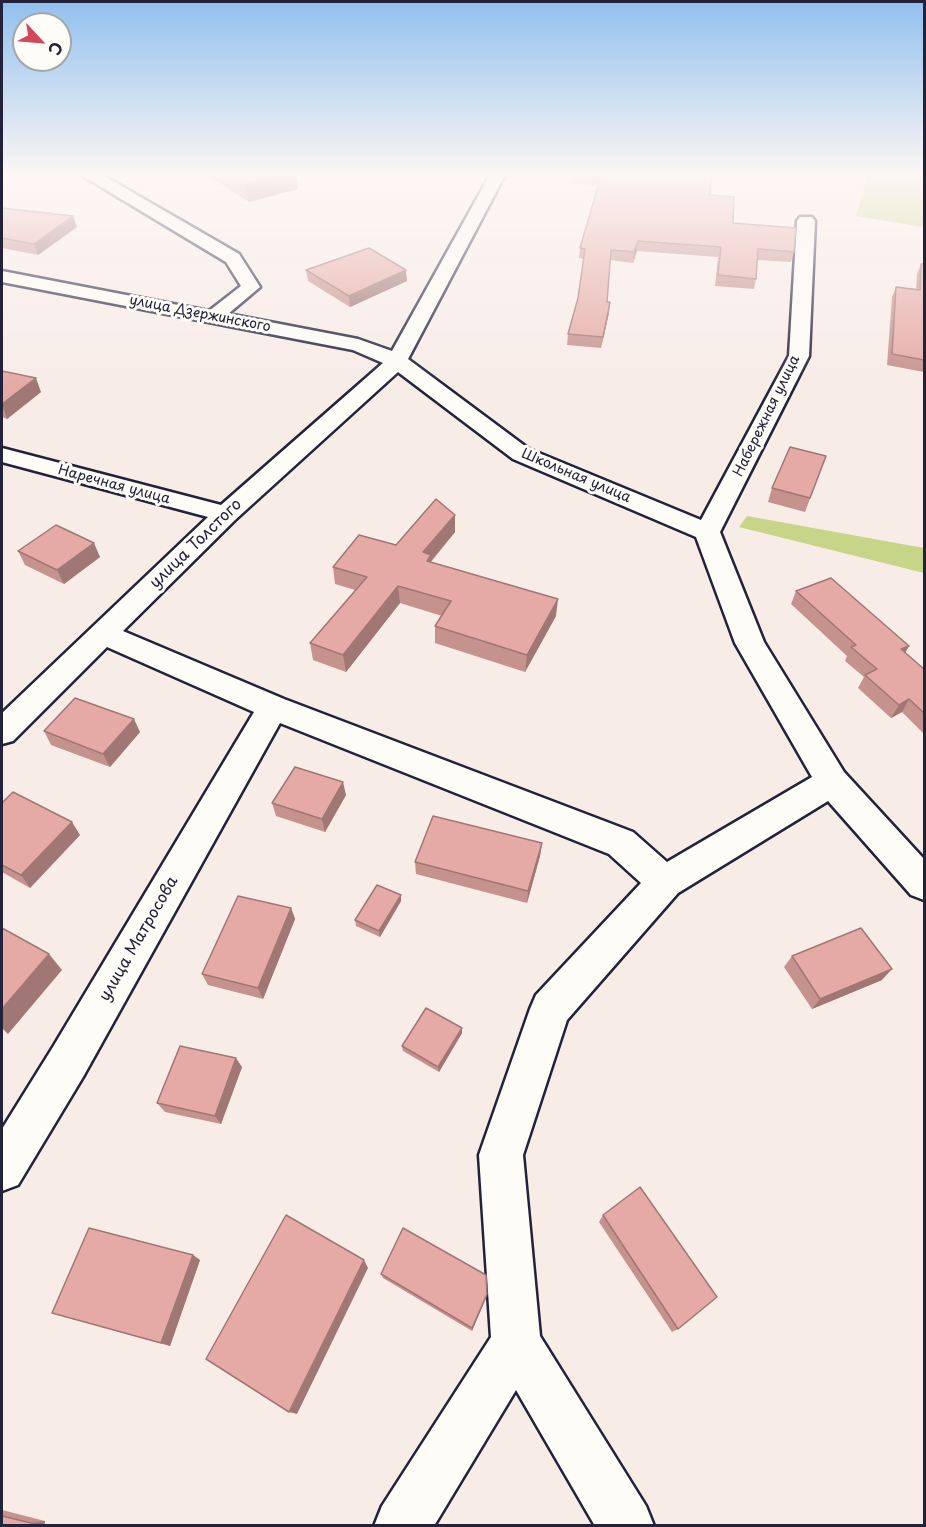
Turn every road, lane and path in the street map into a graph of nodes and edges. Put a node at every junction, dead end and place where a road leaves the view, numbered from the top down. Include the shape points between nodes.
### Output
1 (210, 244) edge
2 (460, 244) edge
3 (805, 244) edge
4 (2, 277) edge
5 (214, 316) junction
6 (397, 361) junction
7 (2, 455) edge
8 (226, 514) junction
9 (707, 532) junction
10 (103, 634) junction
11 (273, 707) junction
12 (2, 732) edge
13 (832, 782) junction
14 (665, 882) junction
15 (924, 884) edge
16 (2, 1169) edge
17 (516, 1343) junction
18 (402, 1526) edge
19 (626, 1526) edge

1 - 5 street via 233,258 251,287
2 - 6 street, улица Толстого
3 - 9 street, Набережная улица via 799,357
4 - 5 street, улица Дзержинского
5 - 6 street, улица Дзержинского via 358,345
6 - 8 street, улица Толстого
6 - 9 street, Школьная улица via 521,454
7 - 8 street, Наречная улица
8 - 10 street, улица Толстого
9 - 13 street via 750,643
10 - 11 street
10 - 12 street, улица Толстого
11 - 14 street via 621,843
11 - 16 street, улица Матросова
13 - 14 street
13 - 15 street
14 - 17 street via 550,1009 501,1155
17 - 18 street
17 - 19 street

